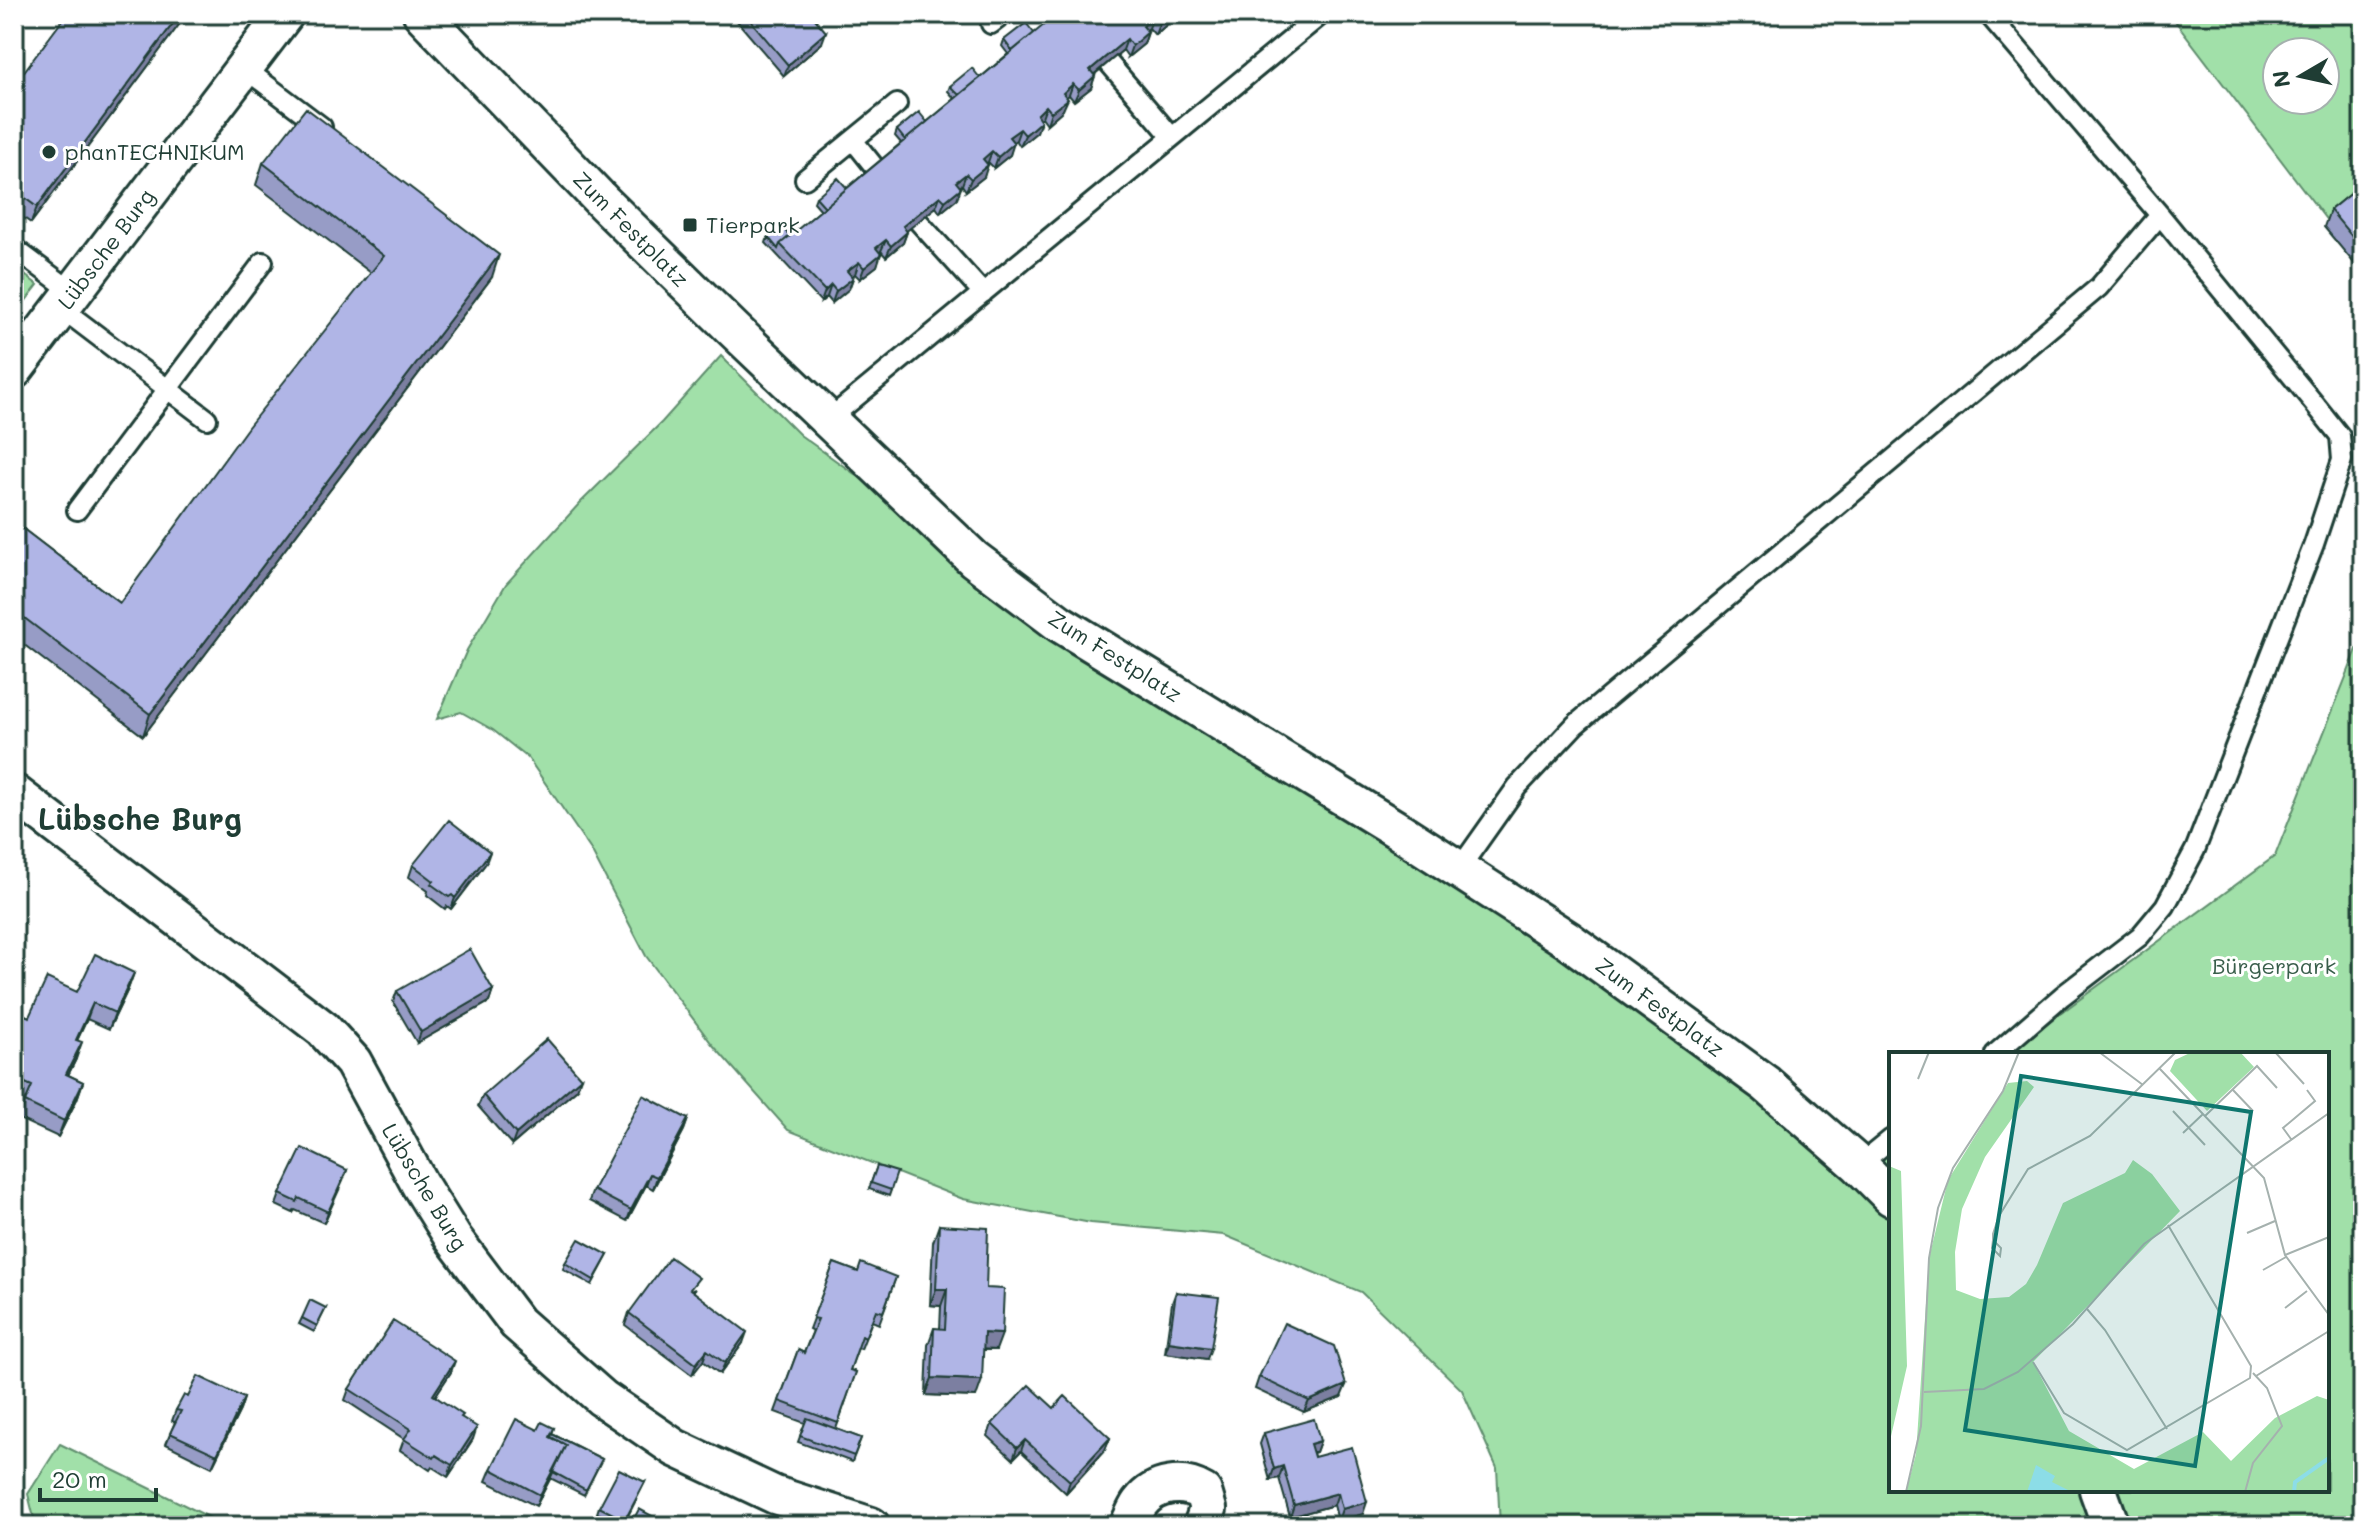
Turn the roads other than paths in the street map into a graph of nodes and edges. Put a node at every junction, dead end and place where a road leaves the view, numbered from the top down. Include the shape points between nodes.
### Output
1 (285, 14) edge
2 (422, 14) edge
3 (1322, 14) edge
4 (1988, 14) edge
5 (1108, 62) edge
6 (244, 68) junction
7 (897, 104) dead end
8 (1172, 137) junction
9 (340, 140) edge
10 (853, 140) junction
11 (877, 170) edge
12 (805, 179) dead end
13 (2160, 215) junction
14 (918, 221) edge
15 (14, 248) edge
16 (263, 262) dead end
17 (983, 293) junction
18 (67, 300) junction
19 (14, 370) edge
20 (168, 390) junction
21 (207, 419) dead end
22 (828, 420) junction
23 (77, 510) dead end
24 (14, 793) edge
25 (1459, 869) junction
26 (1997, 1052) edge
27 (1889, 1141) edge
28 (1859, 1165) junction
29 (1889, 1195) edge
30 (2099, 1492) edge
31 (871, 1526) edge
32 (1128, 1526) edge
33 (1202, 1526) edge
34 (2111, 1526) edge

1 - 6 street, Lübsche Burg
2 - 22 street, Zum Festplatz via 615,213
3 - 8 lane
4 - 13 lane
5 - 8 lane
6 - 9 lane
6 - 18 street, Lübsche Burg
7 - 10 lane
8 - 17 lane
10 - 11 lane
10 - 12 lane
13 - 25 lane via 2099,287 1575,725 1517,787
13 - 26 lane via 2340,436 2342,460 2195,850 2165,906 2140,936
14 - 17 lane
15 - 18 lane
16 - 20 lane
17 - 22 lane
18 - 19 street, Lübsche Burg
18 - 20 lane
20 - 21 lane
20 - 23 lane
22 - 25 street, Zum Festplatz via 974,559 1059,623
24 - 31 street, Lübsche Burg via 323,1029 353,1062 444,1225 517,1323 602,1398 675,1448 775,1495
25 - 28 street, Zum Festplatz via 1568,940 1766,1084
27 - 28 lane
28 - 29 street, Zum Festplatz
30 - 34 street
32 - 33 street via 1150,1493 1189,1484 1203,1492 1208,1509

